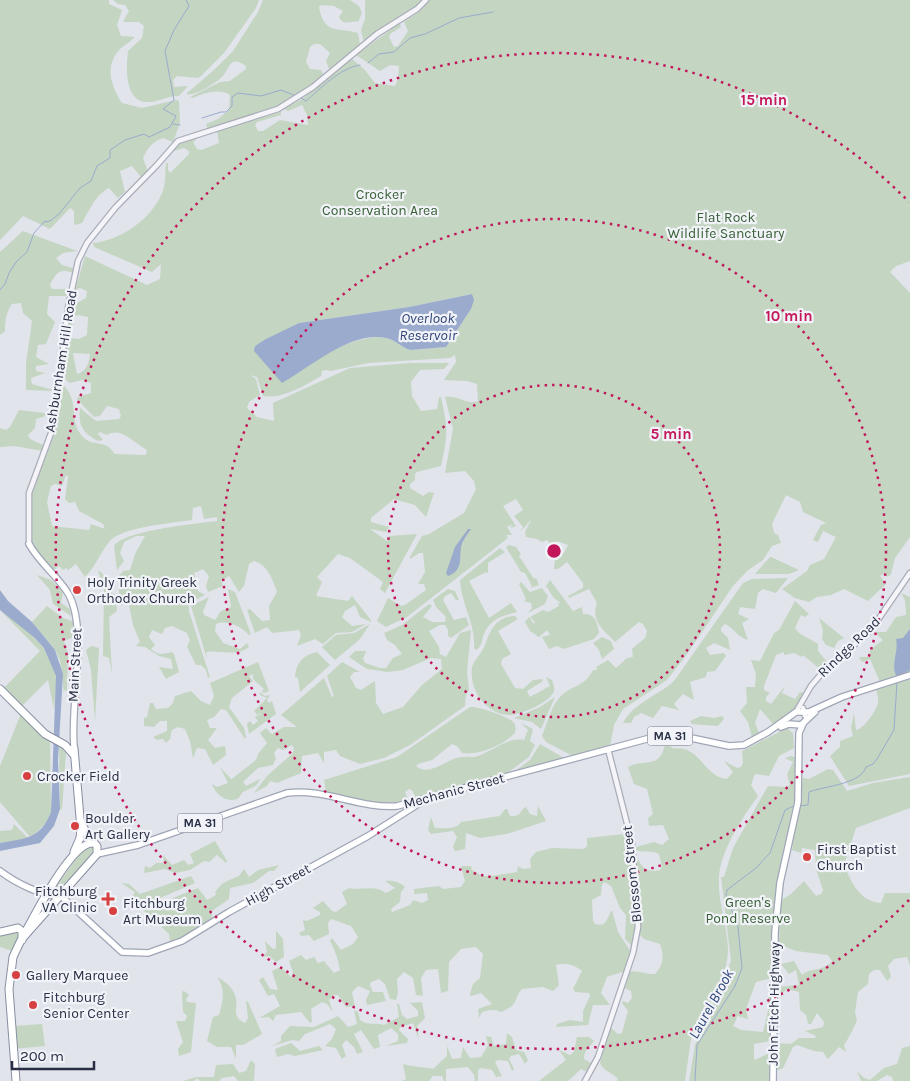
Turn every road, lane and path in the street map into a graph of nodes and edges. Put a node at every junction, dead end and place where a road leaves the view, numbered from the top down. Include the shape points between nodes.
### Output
1 (426, 0) edge
2 (29, 544) joint
3 (910, 573) edge
4 (910, 675) edge
5 (0, 689) edge
6 (805, 696) junction
7 (799, 718) junction
8 (70, 745) junction
9 (800, 749) junction
10 (608, 750) junction
11 (427, 798) junction
12 (80, 822) junction
13 (96, 847) junction
14 (70, 861) junction
15 (0, 871) edge
16 (56, 880) junction
17 (46, 894) junction
18 (61, 896) junction
19 (36, 918) junction
20 (29, 926) junction
21 (12, 928) junction
22 (0, 932) edge
23 (22, 939) junction
24 (16, 1081) edge
25 (585, 1081) edge
26 (773, 1081) edge

1 - 2 street, Ashburnham Hill Road via 418,9 377,34 313,87 278,109 178,141 120,202 87,243 80,256 68,308 54,425 29,493
2 - 8 main road, Main Street via 68,593 77,620
3 - 6 street, Rindge Road via 871,630 822,673
4 - 7 main road, Mechanic Street via 822,706
5 - 8 highway via 50,737
6 - 7 street, Rindge Road
6 - 7 street, Rindge Road
7 - 9 main road, John Fitch Highway
7 - 9 main road, John Fitch Highway
7 - 10 main road, Mechanic Street / MA 31 via 740,746 663,736
8 - 12 highway, Main Street via 75,759
9 - 26 main road, John Fitch Highway via 798,802 780,883 775,932
10 - 11 main road, Mechanic Street / MA 31
10 - 25 street, Blossom Street via 632,843 638,928 633,953 598,1057
11 - 13 main road, Mechanic Street / MA 31 via 387,806 316,793 287,793 138,845 112,851
11 - 18 main road, High Street via 182,941 160,950 122,952
12 - 13 highway, Main Street
12 - 14 highway, Main Street via 80,838
13 - 14 highway, Main Street via 84,845
13 - 18 highway, Main Street
14 - 16 highway, Main Street
15 - 17 main road
16 - 17 highway, Main Street
16 - 18 highway via 54,891
17 - 18 main road
17 - 19 highway, Main Street
18 - 19 highway, Main Street
19 - 20 highway, Main Street
19 - 21 highway, Main Street
19 - 23 highway, Main Street
20 - 21 highway
20 - 23 highway, Main Street
21 - 22 highway
21 - 23 highway via 21,930
23 - 24 highway, Main Street via 9,980

